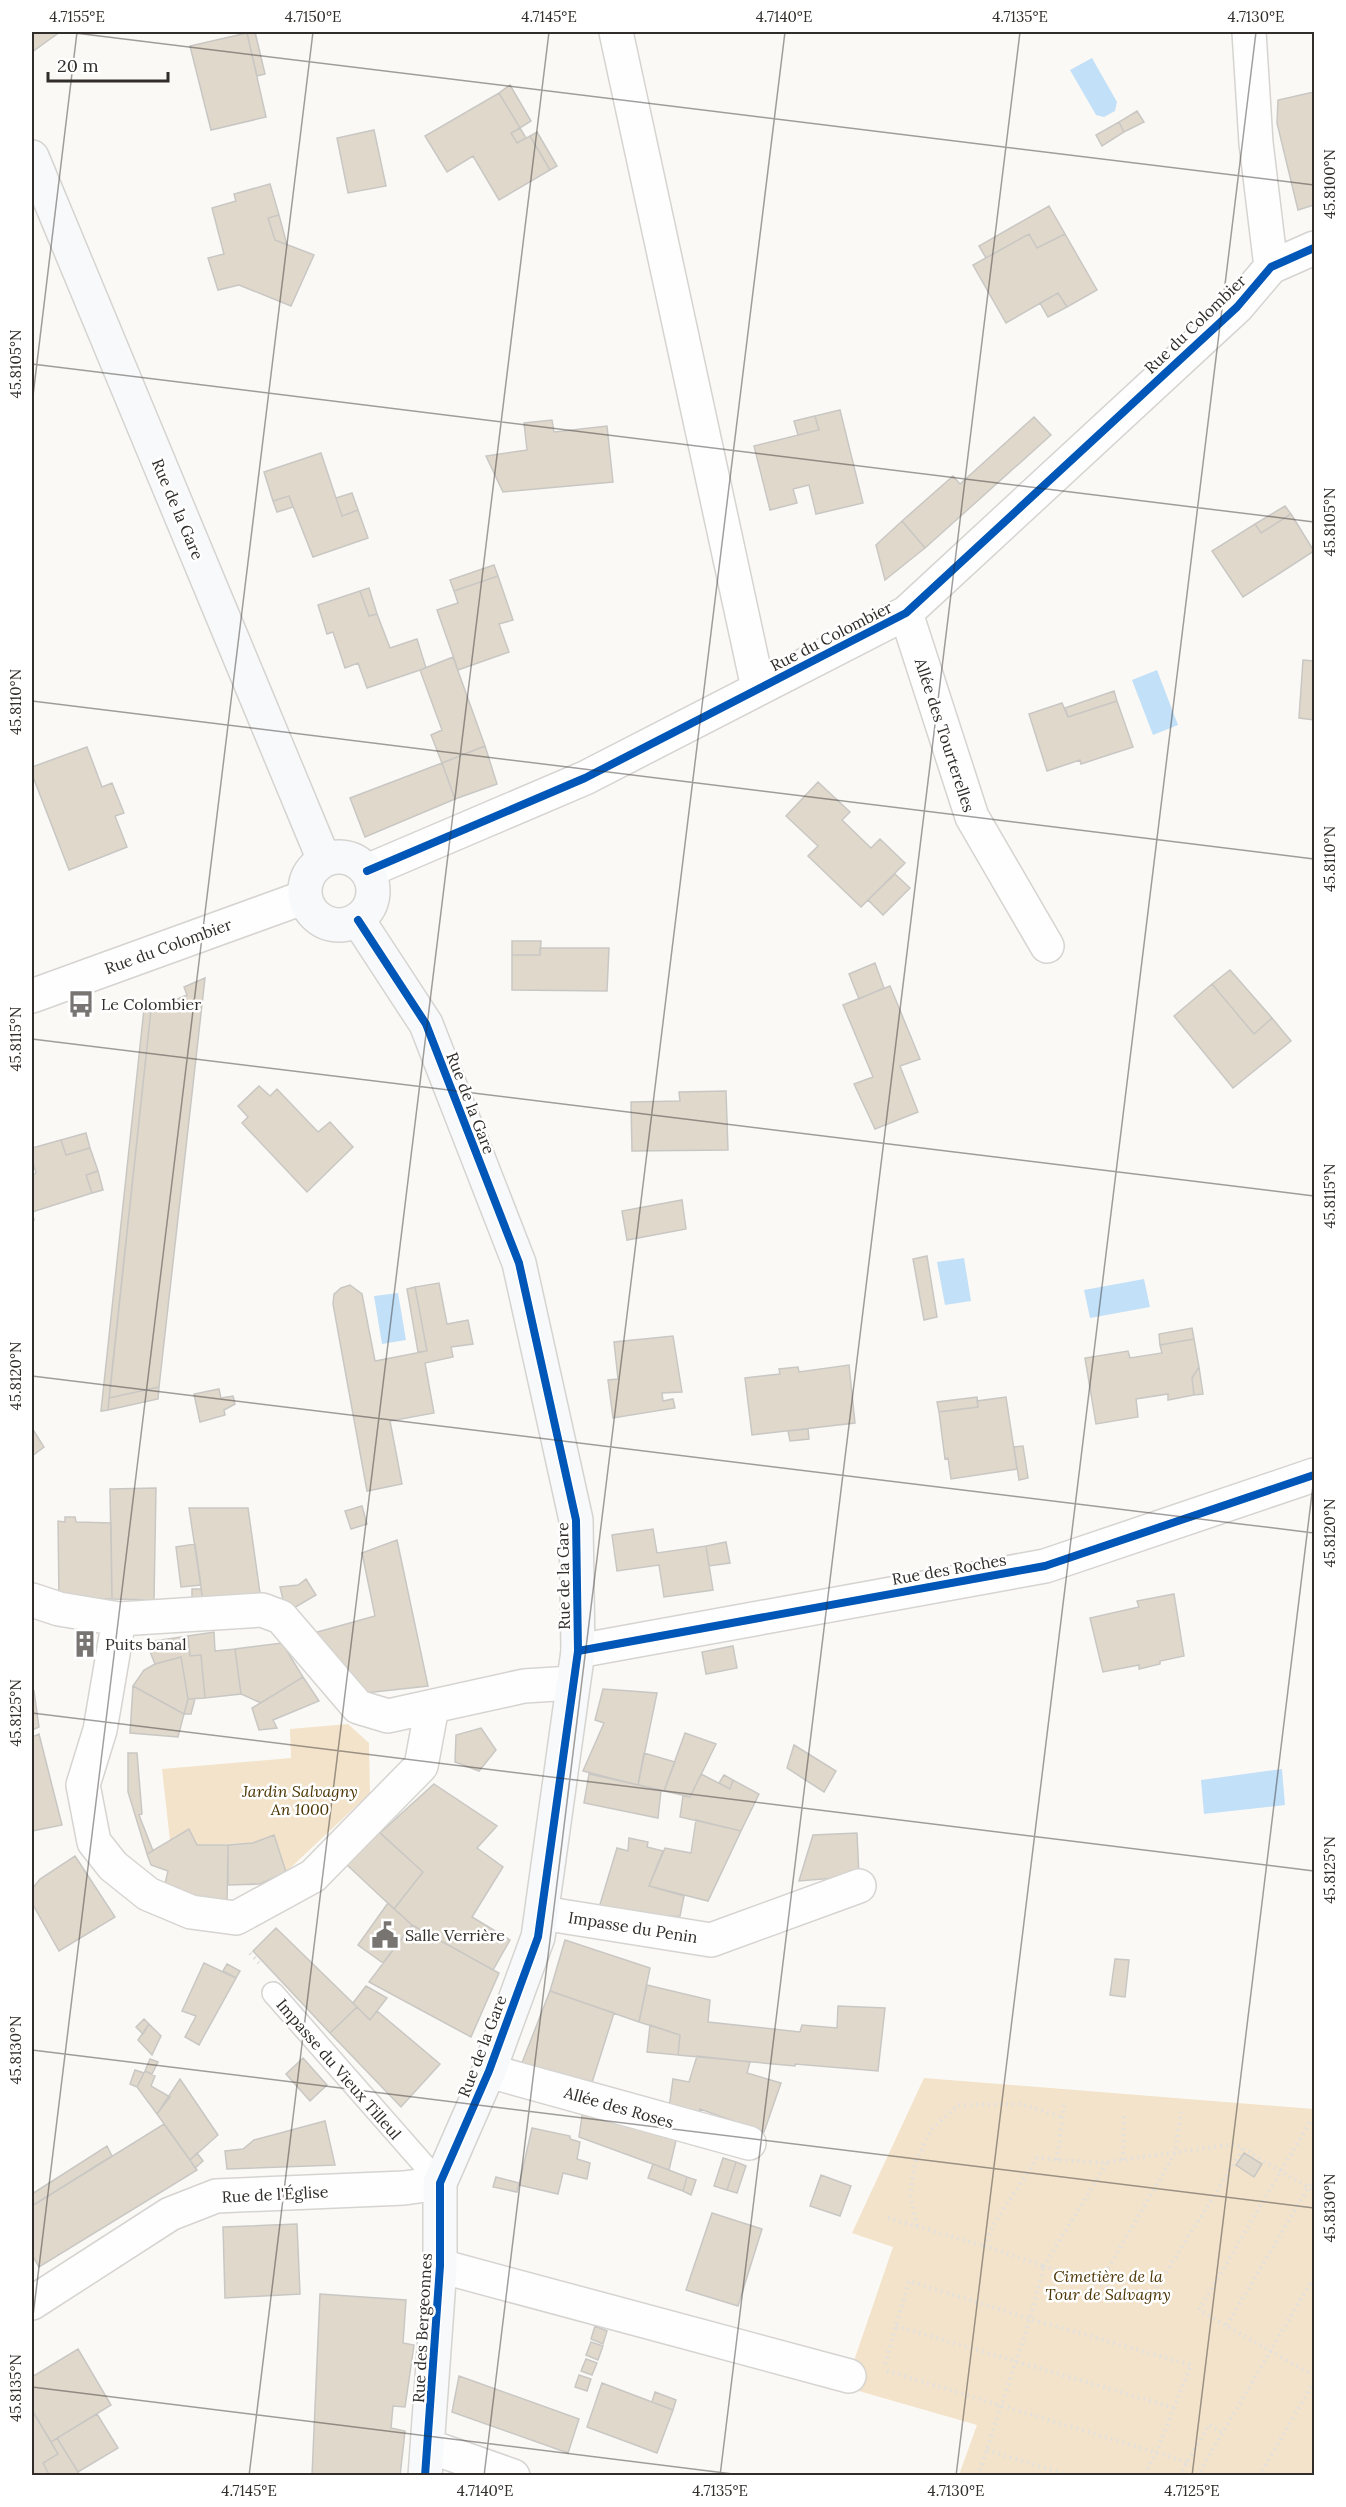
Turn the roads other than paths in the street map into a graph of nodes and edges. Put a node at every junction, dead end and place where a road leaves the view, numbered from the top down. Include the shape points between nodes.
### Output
1 (615, 32) edge
2 (1249, 32) edge
3 (32, 157) edge
4 (1314, 248) edge
5 (1271, 267) junction
6 (906, 613) junction
7 (758, 688) junction
8 (324, 860) junction
9 (367, 871) junction
10 (305, 897) junction
11 (358, 920) junction
12 (1047, 946) dead end
13 (32, 996) edge
14 (1314, 1474) edge
15 (32, 1600) edge
16 (119, 1619) junction
17 (578, 1651) junction
18 (572, 1683) junction
19 (432, 1707) junction
20 (859, 1886) dead end
21 (542, 1912) junction
22 (273, 1993) road end
23 (489, 2071) junction
24 (749, 2143) dead end
25 (440, 2183) junction
26 (440, 2266) junction
27 (32, 2304) edge
28 (849, 2376) dead end
29 (427, 2461) edge
30 (513, 2475) edge

1 - 7 street
2 - 5 street via 1256,143
3 - 8 street, Rue de la Gare
4 - 5 street, Rue du Colombier
5 - 6 street, Rue du Colombier via 1236,307
6 - 7 street, Rue du Colombier
6 - 12 street, Allée des Tourterelles via 972,817
7 - 9 street, Rue du Colombier via 585,778
8 - 9 street via 343,857
8 - 10 street via 308,875
9 - 11 street via 372,881 371,903
10 - 11 street via 316,916 325,922 347,924
10 - 13 street, Rue du Colombier
11 - 17 street, Rue de la Gare via 426,1024 519,1263 576,1520
14 - 17 street, Rue des Roches via 1045,1566
15 - 16 street via 59,1609
16 - 19 street via 262,1610 280,1617 358,1707 388,1716
16 - 19 street via 100,1730 83,1785 93,1842 113,1866 148,1894 192,1912 236,1917 313,1876 421,1766
17 - 18 street, Rue de la Gare
18 - 19 street via 524,1686
18 - 21 street, Rue de la Gare
20 - 21 street, Impasse du Penin via 711,1940
21 - 23 street, Rue de la Gare via 538,1937
22 - 25 lane, Impasse du Vieux Tilleul
23 - 24 street, Allée des Roses
23 - 25 street, Rue de la Gare
25 - 26 street, Rue des Bergeonnes
25 - 27 street, Rue de l'Église via 216,2196 171,2214
26 - 28 street
26 - 29 street, Rue des Bergeonnes
29 - 30 street

